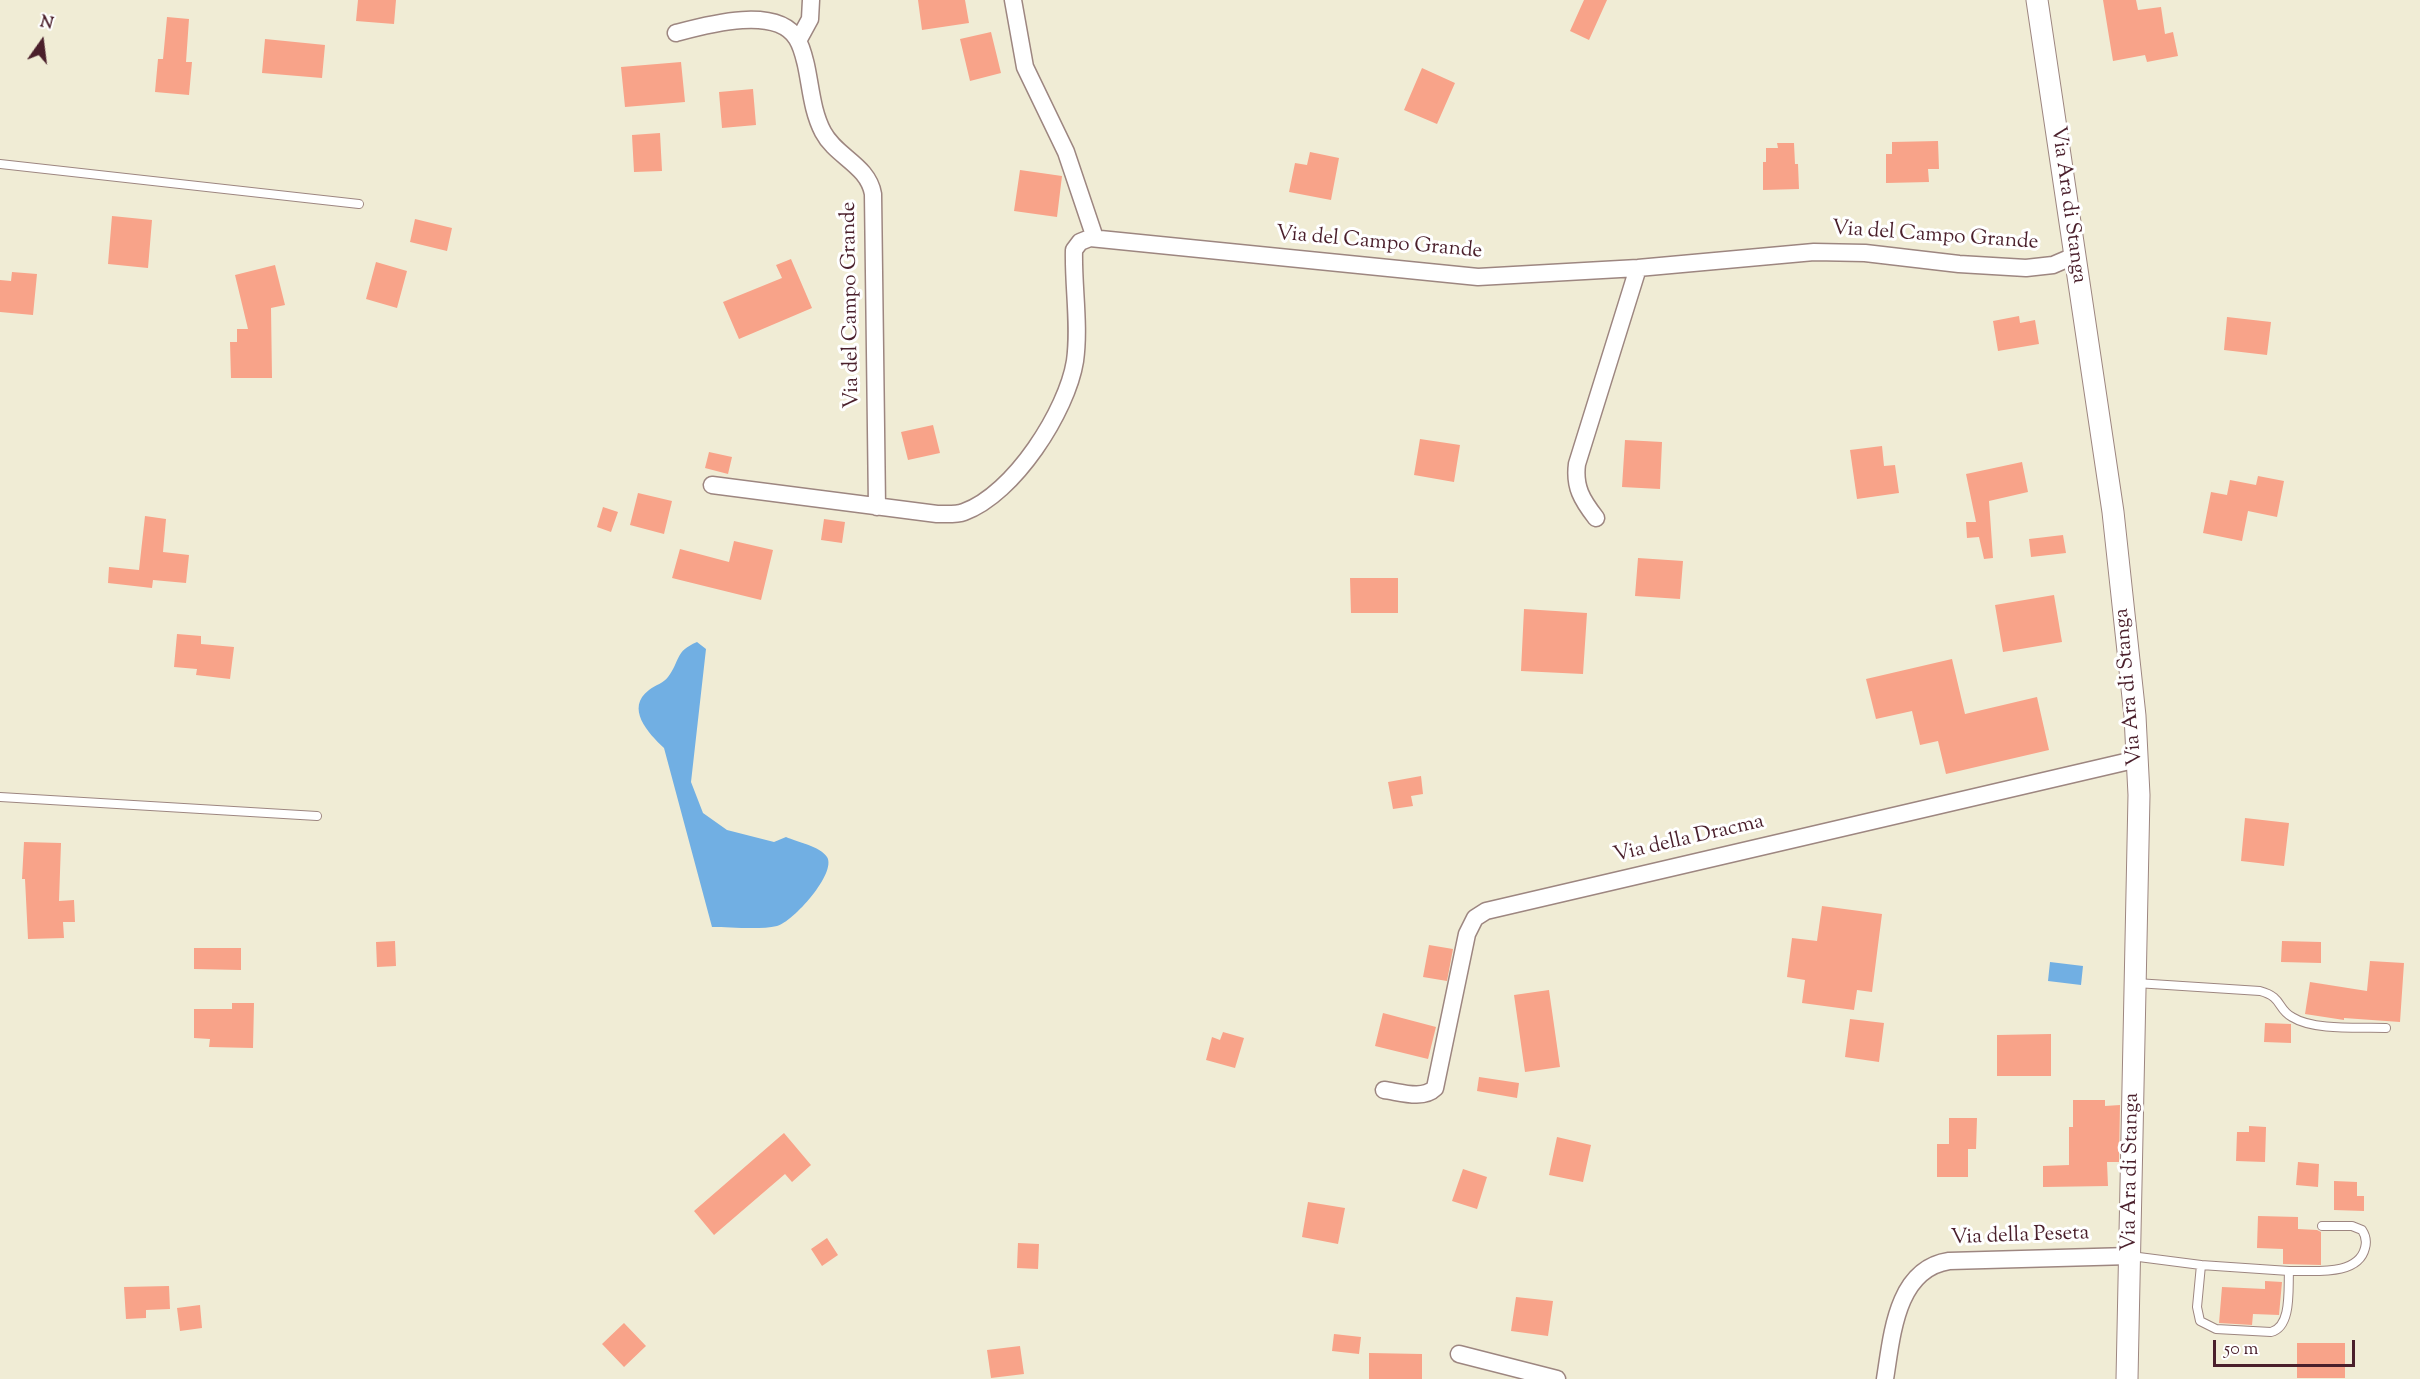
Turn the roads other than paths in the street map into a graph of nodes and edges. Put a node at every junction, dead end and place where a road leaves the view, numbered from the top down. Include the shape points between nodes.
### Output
1 (811, 0) edge
2 (1012, 0) edge
3 (2037, 0) edge
4 (676, 33) dead end
5 (798, 40) junction
6 (0, 164) edge
7 (359, 204) dead end
8 (1095, 238) junction
9 (2074, 256) junction
10 (1638, 267) junction
11 (712, 485) dead end
12 (877, 507) junction
13 (1596, 518) dead end
14 (2138, 759) junction
15 (0, 796) edge
16 (317, 816) dead end
17 (2135, 983) junction
18 (2386, 1028) dead end
19 (1384, 1090) dead end
20 (2322, 1226) dead end
21 (2130, 1256) junction
22 (2201, 1265) junction
23 (2289, 1271) junction
24 (1459, 1354) dead end
25 (1557, 1379) edge
26 (1885, 1379) edge
27 (2127, 1379) edge

1 - 5 street via 810,19
2 - 8 street via 1025,67 1066,152
3 - 9 street, Via Ara di Stanga
4 - 5 street via 722,22 753,20 786,29
5 - 12 street, Via del Campo Grande via 823,131 841,155 867,176 873,194
6 - 7 lane
8 - 10 street, Via del Campo Grande via 1469,276
8 - 12 street via 1080,242 1074,250 1076,350 1069,387 1026,460 994,492 963,512 937,514
9 - 10 street, Via del Campo Grande via 2053,265 2026,268 1844,252
9 - 14 street, Via Ara di Stanga via 2113,512
10 - 13 street via 1576,464 1579,493
11 - 12 street
14 - 17 street, Via Ara di Stanga
14 - 19 street, Via della Dracma via 1486,911 1475,918 1467,934 1436,1088 1422,1095
15 - 16 lane
17 - 18 lane via 2260,991 2275,997 2289,1016 2299,1021
17 - 21 street, Via Ara di Stanga
20 - 23 lane via 2362,1230 2366,1245 2360,1260 2343,1268
21 - 22 lane
21 - 26 street, Via della Peseta via 1948,1261 1930,1266 1915,1279 1897,1314
21 - 27 street, Via Ara di Stanga
22 - 23 lane
22 - 23 lane via 2197,1307 2200,1321 2216,1329 2279,1329 2284,1319
24 - 25 street

